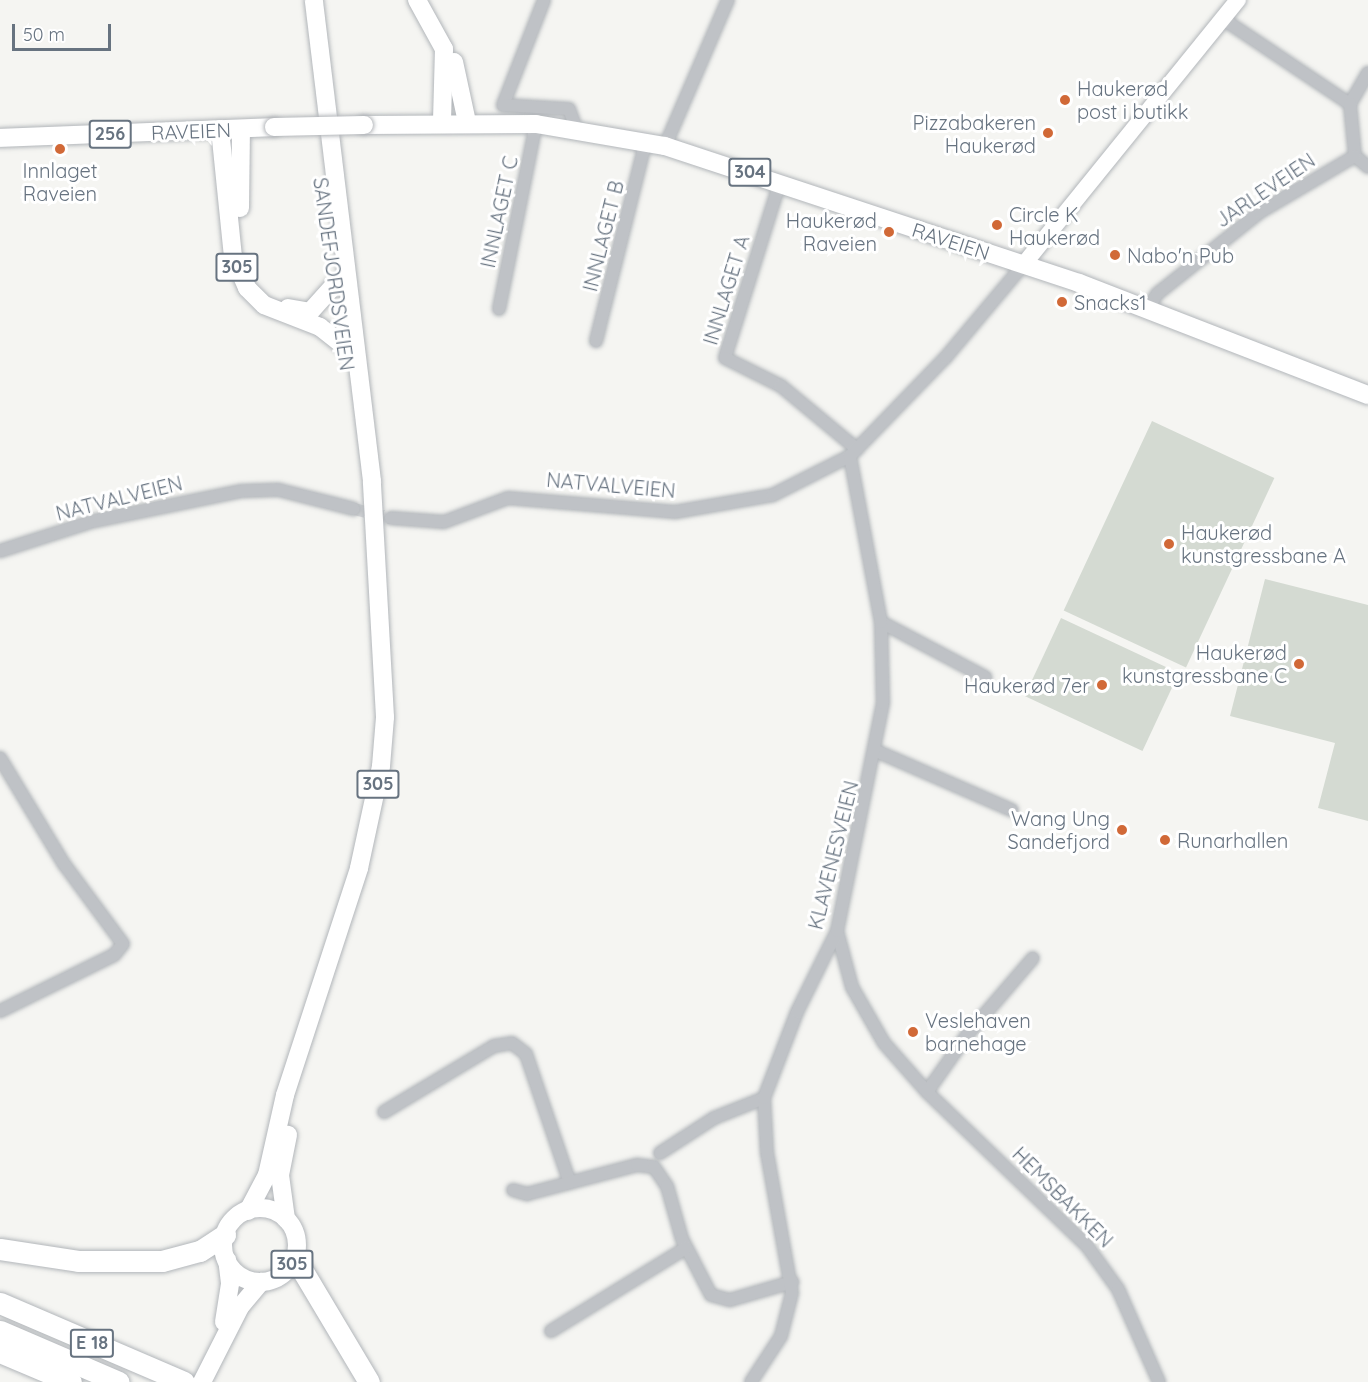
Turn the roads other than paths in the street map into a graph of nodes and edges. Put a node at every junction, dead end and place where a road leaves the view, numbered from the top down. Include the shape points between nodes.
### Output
1 (302, 0) edge
2 (314, 0) edge
3 (322, 0) edge
4 (417, 0) edge
5 (428, 0) edge
6 (544, 0) edge
7 (728, 0) edge
8 (1238, 0) edge
9 (1223, 19) junction
10 (316, 26) junction
11 (1368, 73) edge
12 (1350, 104) junction
13 (442, 122) junction
14 (467, 122) junction
15 (536, 124) junction
16 (576, 128) junction
17 (220, 129) junction
18 (241, 129) junction
19 (0, 138) edge
20 (646, 141) junction
21 (665, 146) junction
22 (1355, 156) junction
23 (1368, 167) edge
24 (780, 182) junction
25 (1024, 264) junction
26 (335, 284) junction
27 (499, 309) dead end
28 (1148, 309) junction
29 (596, 341) dead end
30 (344, 346) junction
31 (1368, 395) edge
32 (854, 453) junction
33 (354, 509) tunnel mouth
34 (391, 518) tunnel mouth
35 (376, 547) junction
36 (0, 551) edge
37 (881, 622) junction
38 (985, 677) dead end
39 (876, 751) junction
40 (0, 758) edge
41 (1012, 810) dead end
42 (837, 931) junction
43 (1033, 958) dead end
44 (0, 1011) edge
45 (313, 1012) junction
46 (927, 1092) junction
47 (764, 1098) junction
48 (384, 1112) dead end
49 (660, 1153) dead end
50 (570, 1183) junction
51 (513, 1190) dead end
52 (248, 1211) junction
53 (286, 1219) junction
54 (225, 1234) junction
55 (686, 1248) junction
56 (0, 1249) edge
57 (295, 1258) junction
58 (227, 1260) junction
59 (261, 1282) junction
60 (792, 1282) junction
61 (0, 1303) edge
62 (0, 1331) edge
63 (551, 1331) dead end
64 (219, 1344) junction
65 (0, 1352) edge
66 (71, 1382) edge
67 (119, 1382) edge
68 (184, 1382) edge
69 (202, 1382) edge
70 (369, 1382) edge
71 (750, 1382) edge
72 (1159, 1382) edge

1 - 26 main road, SANDEFJORDSVEIEN / 305
2 - 10 main road, SANDEFJORDSVEIEN / 305
3 - 10 main road, 305
4 - 13 main road via 444,49
5 - 14 main road via 450,38
6 - 16 street via 503,105 569,109
7 - 21 street
8 - 9 street
9 - 12 street
9 - 25 street
10 - 35 main road, SANDEFJORDSVEIEN / 305
11 - 12 street
12 - 22 street
13 - 14 main road, RAVEIEN
13 - 18 main road, RAVEIEN, bridge
14 - 15 main road, RAVEIEN / 304
15 - 16 main road, RAVEIEN / 304
15 - 27 street, INNLAGET C
16 - 20 main road, RAVEIEN / 304
17 - 18 main road, RAVEIEN
17 - 19 main road, RAVEIEN / 256
17 - 30 main road, 305 via 239,274 264,305 321,327
18 - 26 main road, 305 via 240,213 249,276 271,301 295,312 310,312
20 - 21 main road, RAVEIEN / 304
20 - 29 street, INNLAGET B
21 - 24 main road, RAVEIEN / 304
22 - 23 street
22 - 28 street, JARLEVEIEN via 1260,212 1157,294
24 - 25 main road, RAVEIEN / 304
24 - 32 street, INNLAGET A via 725,358 781,386
25 - 28 main road, RAVEIEN / 304
25 - 32 street, NATVALVEIEN via 946,357
26 - 30 main road, SANDEFJORDSVEIEN / 305
28 - 31 main road, RAVEIEN / 304
30 - 35 main road, SANDEFJORDSVEIEN / 305
32 - 34 street, NATVALVEIEN via 773,495 709,510 642,511 508,498 444,522
32 - 37 street, KLAVENESVEIEN
33 - 36 street, NATVALVEIEN via 279,490 242,491 94,521
35 - 45 main road, SANDEFJORDSVEIEN / 305 via 385,663 381,766 359,868
37 - 38 street
37 - 39 street, KLAVENESVEIEN via 883,703
39 - 41 street
39 - 42 street, KLAVENESVEIEN via 844,882
40 - 44 street via 64,864 123,944 114,955
42 - 46 street, HEMSBAKKEN via 844,963 867,1017
42 - 47 street, KLAVENESVEIEN via 797,1012
43 - 46 street via 967,1035
45 - 52 main road, SANDEFJORDSVEIEN / 305 via 267,1175
45 - 53 main road, SANDEFJORDSVEIEN / 305 via 280,1175
46 - 72 street, HEMSBAKKEN via 1098,1258 1131,1314
47 - 49 street via 714,1118
47 - 60 street, KLAVENESVEIEN via 767,1153
48 - 50 street via 494,1046 512,1043 526,1054
50 - 51 street via 526,1194
50 - 55 street via 637,1165 654,1167 667,1186
52 - 53 main road via 268,1209
52 - 54 main road, 305
53 - 57 main road, 305 via 296,1237
54 - 56 highway via 200,1251 162,1261 78,1261
54 - 58 main road, 305
55 - 60 street via 700,1282 715,1299 730,1300
55 - 63 street
57 - 59 main road, 305 via 278,1278
57 - 70 highway
58 - 59 main road, 305 via 244,1278
58 - 64 main road, 305 via 229,1303
59 - 64 main road, 305
60 - 71 street, KLAVENESVEIEN via 781,1336
61 - 68 highway, E 18
62 - 67 highway, E 18
64 - 69 main road, 305
65 - 66 highway, E 18

